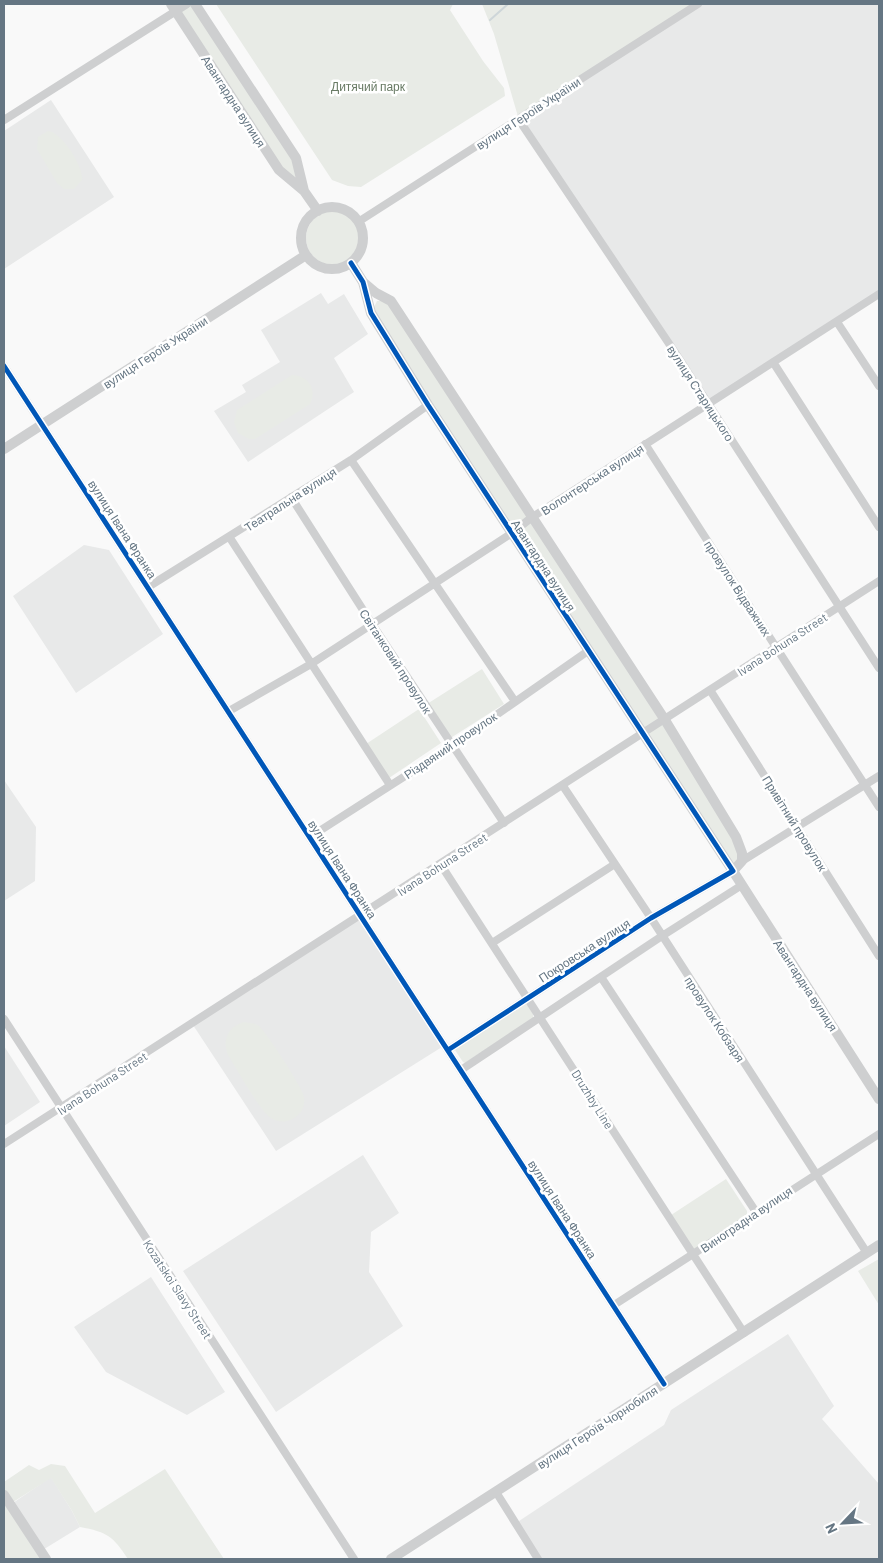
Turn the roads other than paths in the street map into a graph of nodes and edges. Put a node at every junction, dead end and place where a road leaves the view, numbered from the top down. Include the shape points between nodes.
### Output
1 (186, 4) edge
2 (195, 4) edge
3 (698, 4) edge
4 (173, 7) edge
5 (4, 120) edge
6 (518, 120) junction
7 (304, 191) junction
8 (318, 211) junction
9 (358, 222) junction
10 (306, 255) junction
11 (351, 263) junction
12 (363, 282) junction
13 (879, 294) edge
14 (837, 322) junction
15 (773, 362) junction
16 (4, 366) edge
17 (879, 386) edge
18 (708, 404) junction
19 (428, 405) junction
20 (42, 424) junction
21 (646, 444) junction
22 (4, 450) edge
23 (351, 460) junction
24 (292, 497) junction
25 (531, 518) junction
26 (879, 526) edge
27 (512, 533) junction
28 (230, 538) junction
29 (879, 581) edge
30 (434, 582) junction
31 (148, 587) junction
32 (840, 607) junction
33 (372, 624) junction
34 (776, 648) junction
35 (588, 651) junction
36 (311, 664) junction
37 (879, 668) edge
38 (710, 690) junction
39 (514, 700) junction
40 (229, 711) junction
41 (665, 720) junction
42 (642, 734) junction
43 (452, 746) junction
44 (879, 776) edge
45 (390, 785) junction
46 (865, 785) junction
47 (562, 786) junction
48 (879, 807) edge
49 (504, 823) junction
50 (798, 828) junction
51 (310, 837) junction
52 (742, 862) junction
53 (615, 864) junction
54 (441, 865) junction
55 (733, 871) junction
56 (742, 885) junction
57 (361, 916) junction
58 (651, 918) junction
59 (662, 936) junction
60 (492, 943) junction
61 (879, 956) edge
62 (601, 977) junction
63 (528, 998) junction
64 (541, 1017) junction
65 (4, 1019) edge
66 (448, 1050) junction
67 (461, 1070) junction
68 (879, 1099) edge
69 (62, 1109) junction
70 (879, 1134) edge
71 (4, 1144) edge
72 (816, 1174) junction
73 (756, 1212) junction
74 (879, 1246) edge
75 (867, 1253) junction
76 (692, 1255) junction
77 (614, 1305) junction
78 (744, 1333) junction
79 (664, 1384) junction
80 (496, 1492) junction
81 (4, 1495) edge
82 (46, 1559) edge
83 (354, 1559) edge
84 (390, 1559) edge
85 (538, 1559) edge

1 - 4 street
2 - 7 street, Авангардна вулиця via 296,158
3 - 6 street, вулиця Героїв України
4 - 5 street
4 - 7 street, Авангардна вулиця via 279,170
6 - 9 street, вулиця Героїв України
6 - 18 street, вулиця Старицького
7 - 8 street, Авангардна вулиця
8 - 9 street via 340,209
8 - 10 street via 304,227 302,241
9 - 11 street via 362,244
10 - 11 street via 316,265 330,269
10 - 20 street, вулиця Героїв України
11 - 12 street, Авангардна вулиця
12 - 19 street, Авангардна вулиця via 371,313
12 - 25 street, Авангардна вулиця via 390,301
13 - 14 street, Волонтерська вулиця
14 - 15 street, Волонтерська вулиця
14 - 17 street
15 - 18 street, Волонтерська вулиця
15 - 26 street
16 - 20 street, вулиця Івана Франка
18 - 21 street, Волонтерська вулиця
18 - 32 street, вулиця Старицького
19 - 23 street, Театральна вулиця
19 - 27 street, Авангардна вулиця
20 - 22 street, вулиця Героїв України
20 - 31 street, вулиця Івана Франка
21 - 25 street, Волонтерська вулиця
21 - 34 street, провулок Відважних
23 - 24 street, Театральна вулиця
23 - 30 street
24 - 28 street, Театральна вулиця
24 - 33 street, Світанковий провулок
25 - 27 street, Волонтерська вулиця
25 - 41 street, Авангардна вулиця
27 - 30 street, Волонтерська вулиця
27 - 35 street, Авангардна вулиця
28 - 31 street, Театральна вулиця
28 - 36 street
29 - 32 street, Ivana Bohuna Street
30 - 33 street, Волонтерська вулиця
30 - 39 street
31 - 40 street, вулиця Івана Франка
32 - 34 street, Ivana Bohuna Street
32 - 37 street, вулиця Старицького
33 - 36 street, Волонтерська вулиця
33 - 43 street, Світанковий провулок
34 - 38 street, Ivana Bohuna Street
34 - 46 street, провулок Відважних
35 - 39 street, Різдвяний провулок
35 - 42 street, Авангардна вулиця
36 - 40 street, Волонтерська вулиця
36 - 45 street
38 - 41 street, Ivana Bohuna Street
38 - 50 street, Привітний провулок
39 - 43 street, Різдвяний провулок
40 - 51 street, вулиця Івана Франка
41 - 42 street, Ivana Bohuna Street
41 - 52 street, Авангардна вулиця via 729,823 742,853
42 - 47 street, Ivana Bohuna Street
42 - 55 street, Авангардна вулиця
43 - 45 street, Різдвяний провулок
43 - 49 street, Світанковий провулок
44 - 46 street
45 - 51 street, Різдвяний провулок
46 - 48 street, провулок Відважних
46 - 50 street
47 - 49 street, Ivana Bohuna Street
47 - 53 street, провулок Кобзаря
49 - 54 street, Ivana Bohuna Street
50 - 52 street
50 - 61 street, Привітний провулок
51 - 57 street, вулиця Івана Франка
52 - 55 street
53 - 58 street, провулок Кобзаря
53 - 60 street
54 - 57 street, Ivana Bohuna Street
54 - 60 street, Druzhby Line
55 - 56 street, Авангардна вулиця
55 - 58 street, Покровська вулиця
56 - 59 street
56 - 68 street, Авангардна вулиця
57 - 66 street, вулиця Івана Франка
57 - 69 street, Ivana Bohuna Street
58 - 59 street, провулок Кобзаря
58 - 63 street, Покровська вулиця
59 - 62 street
59 - 72 street, провулок Кобзаря
60 - 63 street, Druzhby Line
62 - 64 street
62 - 73 street
63 - 64 street, Druzhby Line
63 - 66 street, Покровська вулиця
64 - 67 street
64 - 76 street, Druzhby Line
65 - 69 street, Kozatskoi Slavy Street
66 - 67 street, вулиця Івана Франка
67 - 77 street, вулиця Івана Франка
69 - 71 street, Ivana Bohuna Street
69 - 83 street, Kozatskoi Slavy Street
70 - 72 street, Виноградна вулиця
72 - 73 street, Виноградна вулиця
72 - 75 street, провулок Кобзаря
73 - 76 street, Виноградна вулиця
74 - 75 street, вулиця Героїв Чорнобиля
75 - 78 street, вулиця Героїв Чорнобиля
76 - 77 street, Виноградна вулиця
76 - 78 street, Druzhby Line
77 - 79 street, вулиця Івана Франка
78 - 79 street, вулиця Героїв Чорнобиля
79 - 80 street, вулиця Героїв Чорнобиля
80 - 84 street, вулиця Героїв Чорнобиля
80 - 85 street
81 - 82 street

